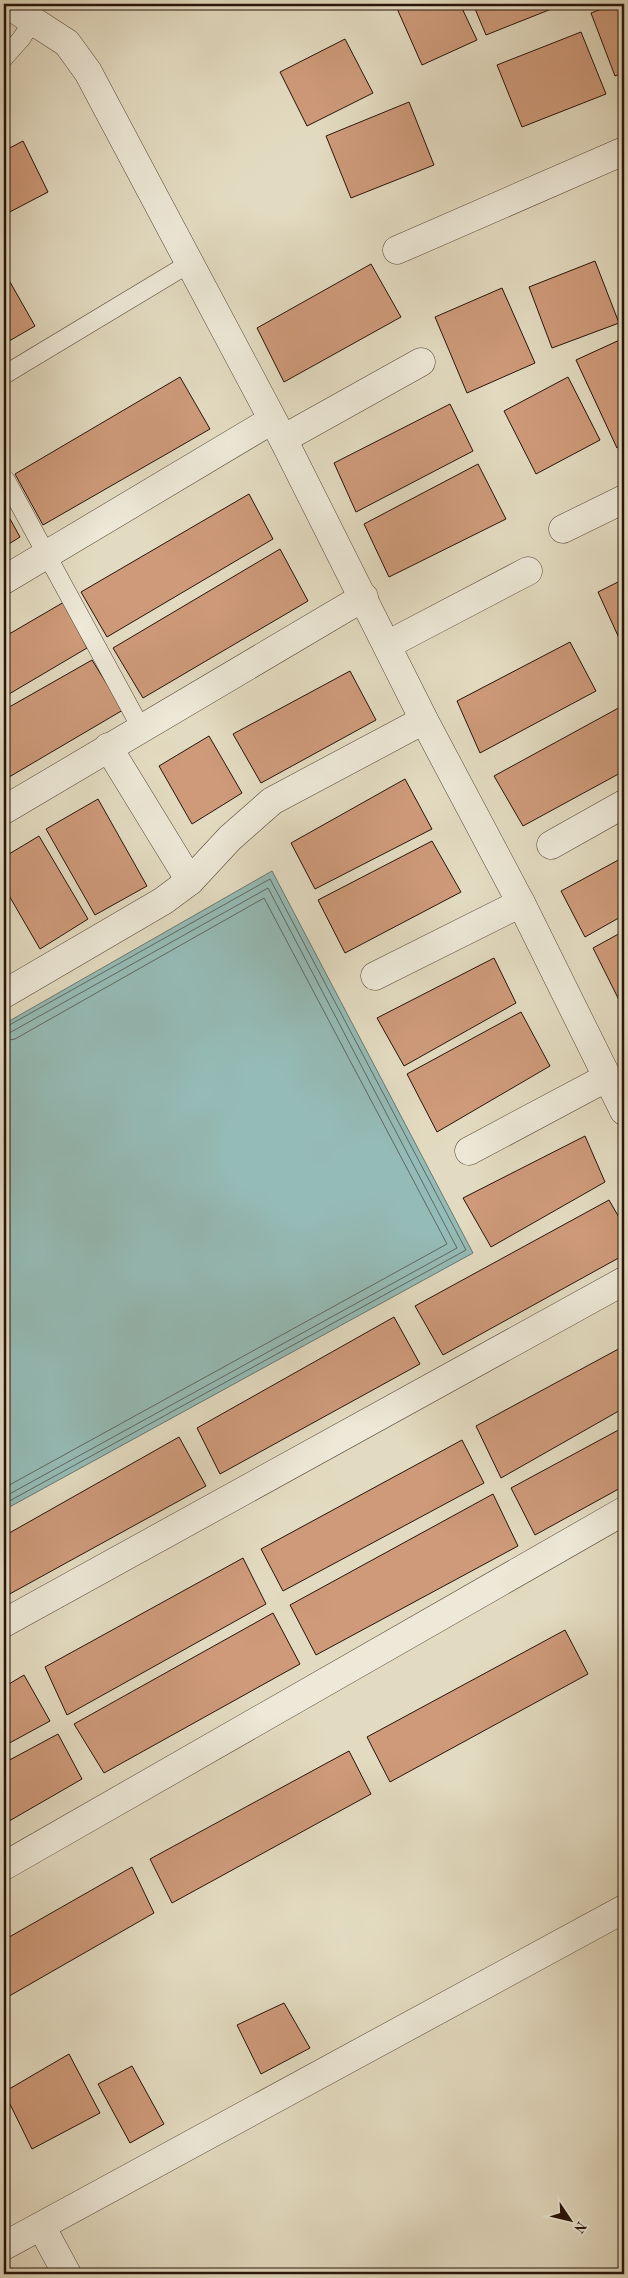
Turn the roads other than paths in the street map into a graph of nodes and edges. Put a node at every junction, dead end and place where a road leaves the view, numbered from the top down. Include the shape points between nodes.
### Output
1 (7, 4) edge
2 (34, 19) junction
3 (4, 58) edge
4 (624, 151) edge
5 (397, 250) dead end
6 (190, 263) junction
7 (421, 362) dead end
8 (4, 375) edge
9 (278, 430) junction
10 (6, 480) dead end
11 (624, 499) edge
12 (563, 529) dead end
13 (47, 555) junction
14 (528, 571) dead end
15 (4, 580) edge
16 (364, 597) junction
17 (387, 645) junction
18 (424, 720) junction
19 (141, 728) junction
20 (108, 747) junction
21 (624, 804) edge
22 (4, 810) edge
23 (551, 845) dead end
24 (190, 881) junction
25 (521, 903) junction
26 (375, 976) dead end
27 (7, 984) edge
28 (606, 1078) junction
29 (624, 1111) edge
30 (469, 1151) dead end
31 (624, 1281) edge
32 (624, 1511) edge
33 (4, 1623) edge
34 (4, 1866) edge
35 (624, 1909) edge
36 (41, 2226) junction
37 (4, 2246) edge
38 (67, 2274) edge

1 - 2 street
2 - 3 lane
2 - 6 street via 67,43 88,72
4 - 5 street
6 - 8 lane
6 - 9 street
7 - 9 street
9 - 13 street
9 - 16 street
10 - 13 lane
11 - 12 street
13 - 15 street
13 - 19 lane
14 - 17 street
16 - 17 street
16 - 19 street
17 - 18 street
18 - 24 street via 272,801 230,838
18 - 25 street
19 - 20 street
20 - 22 street
20 - 24 street
21 - 23 street
24 - 27 street via 163,901
25 - 26 street
25 - 28 street
28 - 29 street
28 - 30 street
31 - 33 street
32 - 34 street
35 - 36 street
36 - 37 street
36 - 38 street

